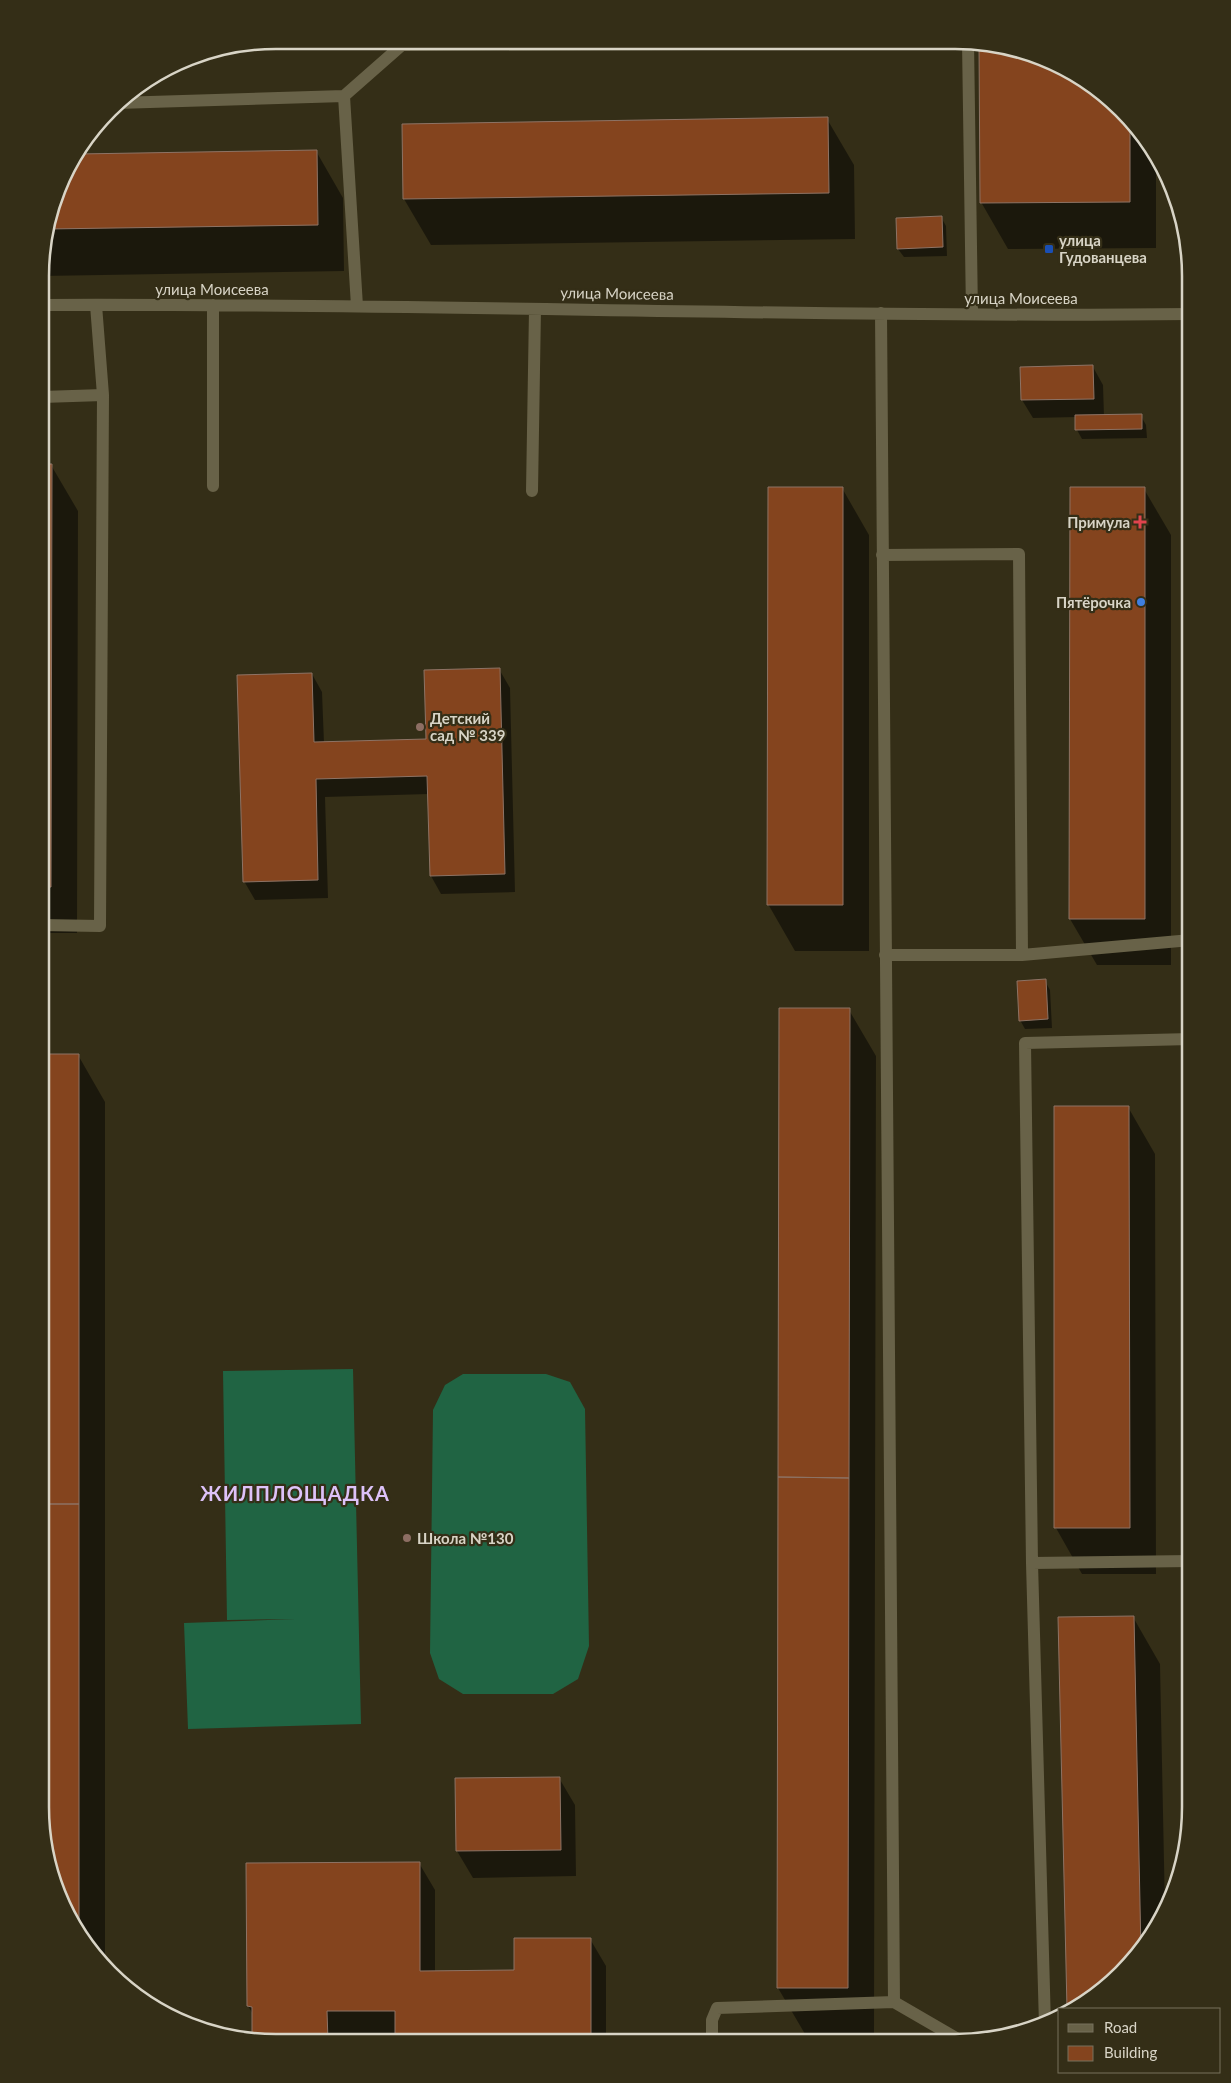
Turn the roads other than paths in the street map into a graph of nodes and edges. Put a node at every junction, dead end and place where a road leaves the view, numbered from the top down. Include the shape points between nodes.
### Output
1 (397, 49) edge
2 (968, 49) edge
3 (344, 96) junction
4 (129, 103) edge
5 (96, 305) junction
6 (213, 305) junction
7 (49, 306) edge
8 (357, 306) junction
9 (536, 308) junction
10 (881, 313) junction
11 (972, 314) junction
12 (1182, 314) edge
13 (104, 395) junction
14 (49, 398) edge
15 (212, 486) dead end
16 (532, 491) dead end
17 (882, 555) junction
18 (49, 925) edge
19 (1182, 941) edge
20 (885, 955) junction
21 (1022, 955) junction
22 (1182, 1039) edge
23 (1182, 1561) edge
24 (1032, 1563) junction
25 (894, 2002) junction
26 (1045, 2016) edge
27 (712, 2034) edge
28 (949, 2034) edge

1 - 3 street
2 - 11 street
3 - 4 street
3 - 8 street
5 - 6 street, улица Моисеева
5 - 7 street, улица Моисеева
5 - 13 street
6 - 8 street, улица Моисеева
6 - 15 street
8 - 9 street, улица Моисеева
9 - 10 street, улица Моисеева
9 - 16 street
10 - 11 street, улица Моисеева
10 - 17 street
11 - 12 street, улица Моисеева
13 - 14 street
13 - 18 street via 100,926
17 - 20 street
17 - 21 street via 1019,554
19 - 21 street
20 - 21 street
20 - 25 street
22 - 24 street via 1025,1043
23 - 24 street
24 - 26 street
25 - 27 street via 717,2008 712,2020
25 - 28 street

